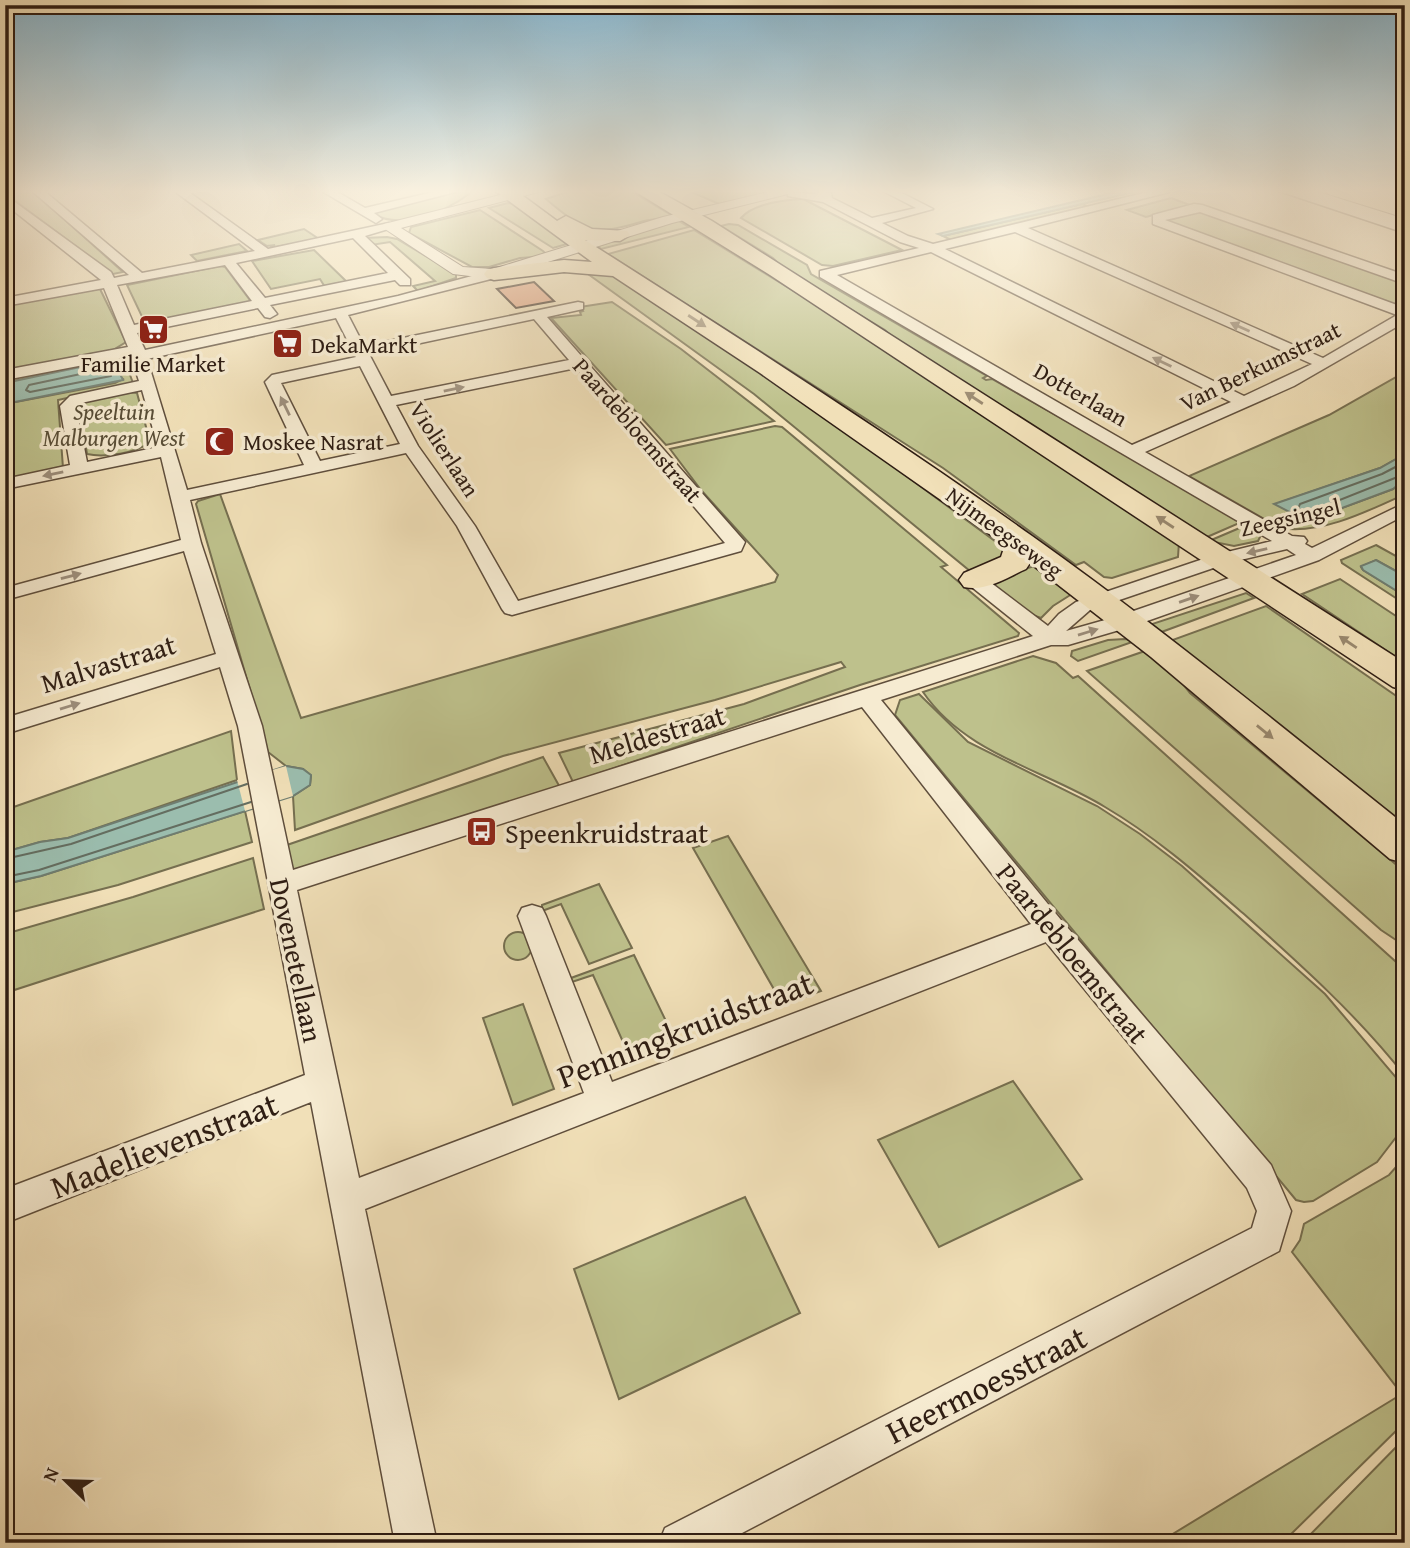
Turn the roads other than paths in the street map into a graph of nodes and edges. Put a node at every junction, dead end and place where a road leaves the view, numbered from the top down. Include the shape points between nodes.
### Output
1 (90, 262) edge
2 (121, 262) edge
3 (222, 262) edge
4 (229, 262) edge
5 (385, 262) edge
6 (445, 262) edge
7 (532, 262) edge
8 (606, 262) edge
9 (760, 262) edge
10 (874, 262) edge
11 (962, 262) edge
12 (1093, 262) edge
13 (1267, 262) edge
14 (1354, 262) edge
15 (620, 271) junction
16 (494, 274) junction
17 (398, 275) junction
18 (139, 278) junction
19 (1405, 280) edge
20 (110, 283) junction
21 (417, 296) junction
22 (5, 302) edge
23 (262, 303) junction
24 (578, 306) dead end
25 (340, 313) junction
26 (1405, 314) edge
27 (539, 316) junction
28 (279, 326) junction
29 (130, 330) junction
30 (139, 353) junction
31 (362, 356) junction
32 (579, 363) junction
33 (1324, 364) junction
34 (5, 375) edge
35 (148, 384) junction
36 (387, 402) junction
37 (1245, 403) junction
38 (410, 446) junction
39 (168, 450) junction
40 (1132, 452) junction
41 (79, 468) junction
42 (314, 468) junction
43 (5, 484) edge
44 (180, 497) junction
45 (1405, 508) edge
46 (1369, 524) junction
47 (1021, 541) junction
48 (1292, 542) junction
49 (191, 543) junction
50 (1312, 555) junction
51 (1222, 559) junction
52 (1251, 577) junction
53 (975, 580) joint
54 (5, 594) edge
55 (512, 609) joint
56 (1113, 611) junction
57 (1049, 638) junction
58 (229, 657) junction
59 (1405, 679) edge
60 (867, 698) junction
61 (5, 726) edge
62 (1405, 848) edge
63 (282, 884) junction
64 (532, 916) dead end
65 (1051, 928) junction
66 (323, 1083) junction
67 (603, 1100) junction
68 (347, 1199) junction
69 (5, 1206) edge
70 (1274, 1211) joint
71 (416, 1543) edge
72 (680, 1543) edge

1 - 20 street
2 - 18 street
3 - 18 street
4 - 23 street
5 - 17 street
6 - 16 street via 459,271
7 - 16 street
8 - 15 main road, Nijmeegseweg
51 -> 9 main road
10 - 40 street, Dotterlaan via 825,274
37 -> 11 street
33 -> 12 street
13 - 26 street
14 - 19 street
15 - 16 main road via 565,266
15 -> 47 main road, Nijmeegseweg
16 - 21 street
17 - 21 street
17 - 23 street
18 - 20 street
20 - 22 street
20 - 29 street, Dovenetellaan
21 - 25 street
23 - 28 street
23 - 29 street
24 - 27 street
25 - 28 street
25 - 31 street, Violierlaan
26 - 33 street, Van Berkumstraat
27 - 31 street
27 - 32 street, Paardebloemstraat
28 - 30 street
29 - 30 street, Dovenetellaan
30 - 34 street
30 - 35 street, Dovenetellaan
31 - 36 street, Violierlaan
42 -> 31 street via 273,382
36 -> 32 street
32 - 55 street, Paardebloemstraat via 735,545
33 - 37 street, Van Berkumstraat
35 - 39 street, Dovenetellaan
35 - 41 street via 76,399 68,405
36 - 38 street, Violierlaan
37 - 40 street, Van Berkumstraat
38 - 42 street
38 - 55 street, Violierlaan via 466,526
39 - 41 street
39 - 44 street, Dovenetellaan
40 - 48 street, Dotterlaan
41 -> 43 street
42 - 44 street
44 - 49 street, Dovenetellaan
45 - 46 street, Zeegsingel
46 - 48 street, Zeegsingel
46 - 50 street, Zeegsingel
47 - 53 main road via 1014,562
47 - 56 main road, Nijmeegseweg
48 - 50 street, Dotterlaan
48 -> 51 street, Zeegsingel
54 -> 49 street
49 - 58 street, Dovenetellaan
50 - 52 street, Zeegsingel
51 - 52 main road
51 - 56 street, Meldestraat
56 -> 52 street, Meldestraat
59 -> 52 main road
53 - 57 street
57 -> 56 street, Meldestraat via 1068,638
56 - 57 street, Meldestraat via 1083,606
56 -> 62 main road, Nijmeegseweg
57 - 60 street, Meldestraat
61 -> 58 street, Malvastraat
58 - 63 street, Dovenetellaan via 257,757
60 - 63 street, Meldestraat
60 - 65 street, Paardebloemstraat
63 - 66 street, Dovenetellaan
64 - 67 street
65 - 67 street, Penningkruidstraat
65 - 70 street, Paardebloemstraat via 1259,1177
66 - 68 street, Dovenetellaan
66 - 69 street, Madelievenstraat
67 - 68 street, Penningkruidstraat
68 - 71 street, Dovenetellaan
70 - 72 street, Heermoesstraat via 1267,1239

